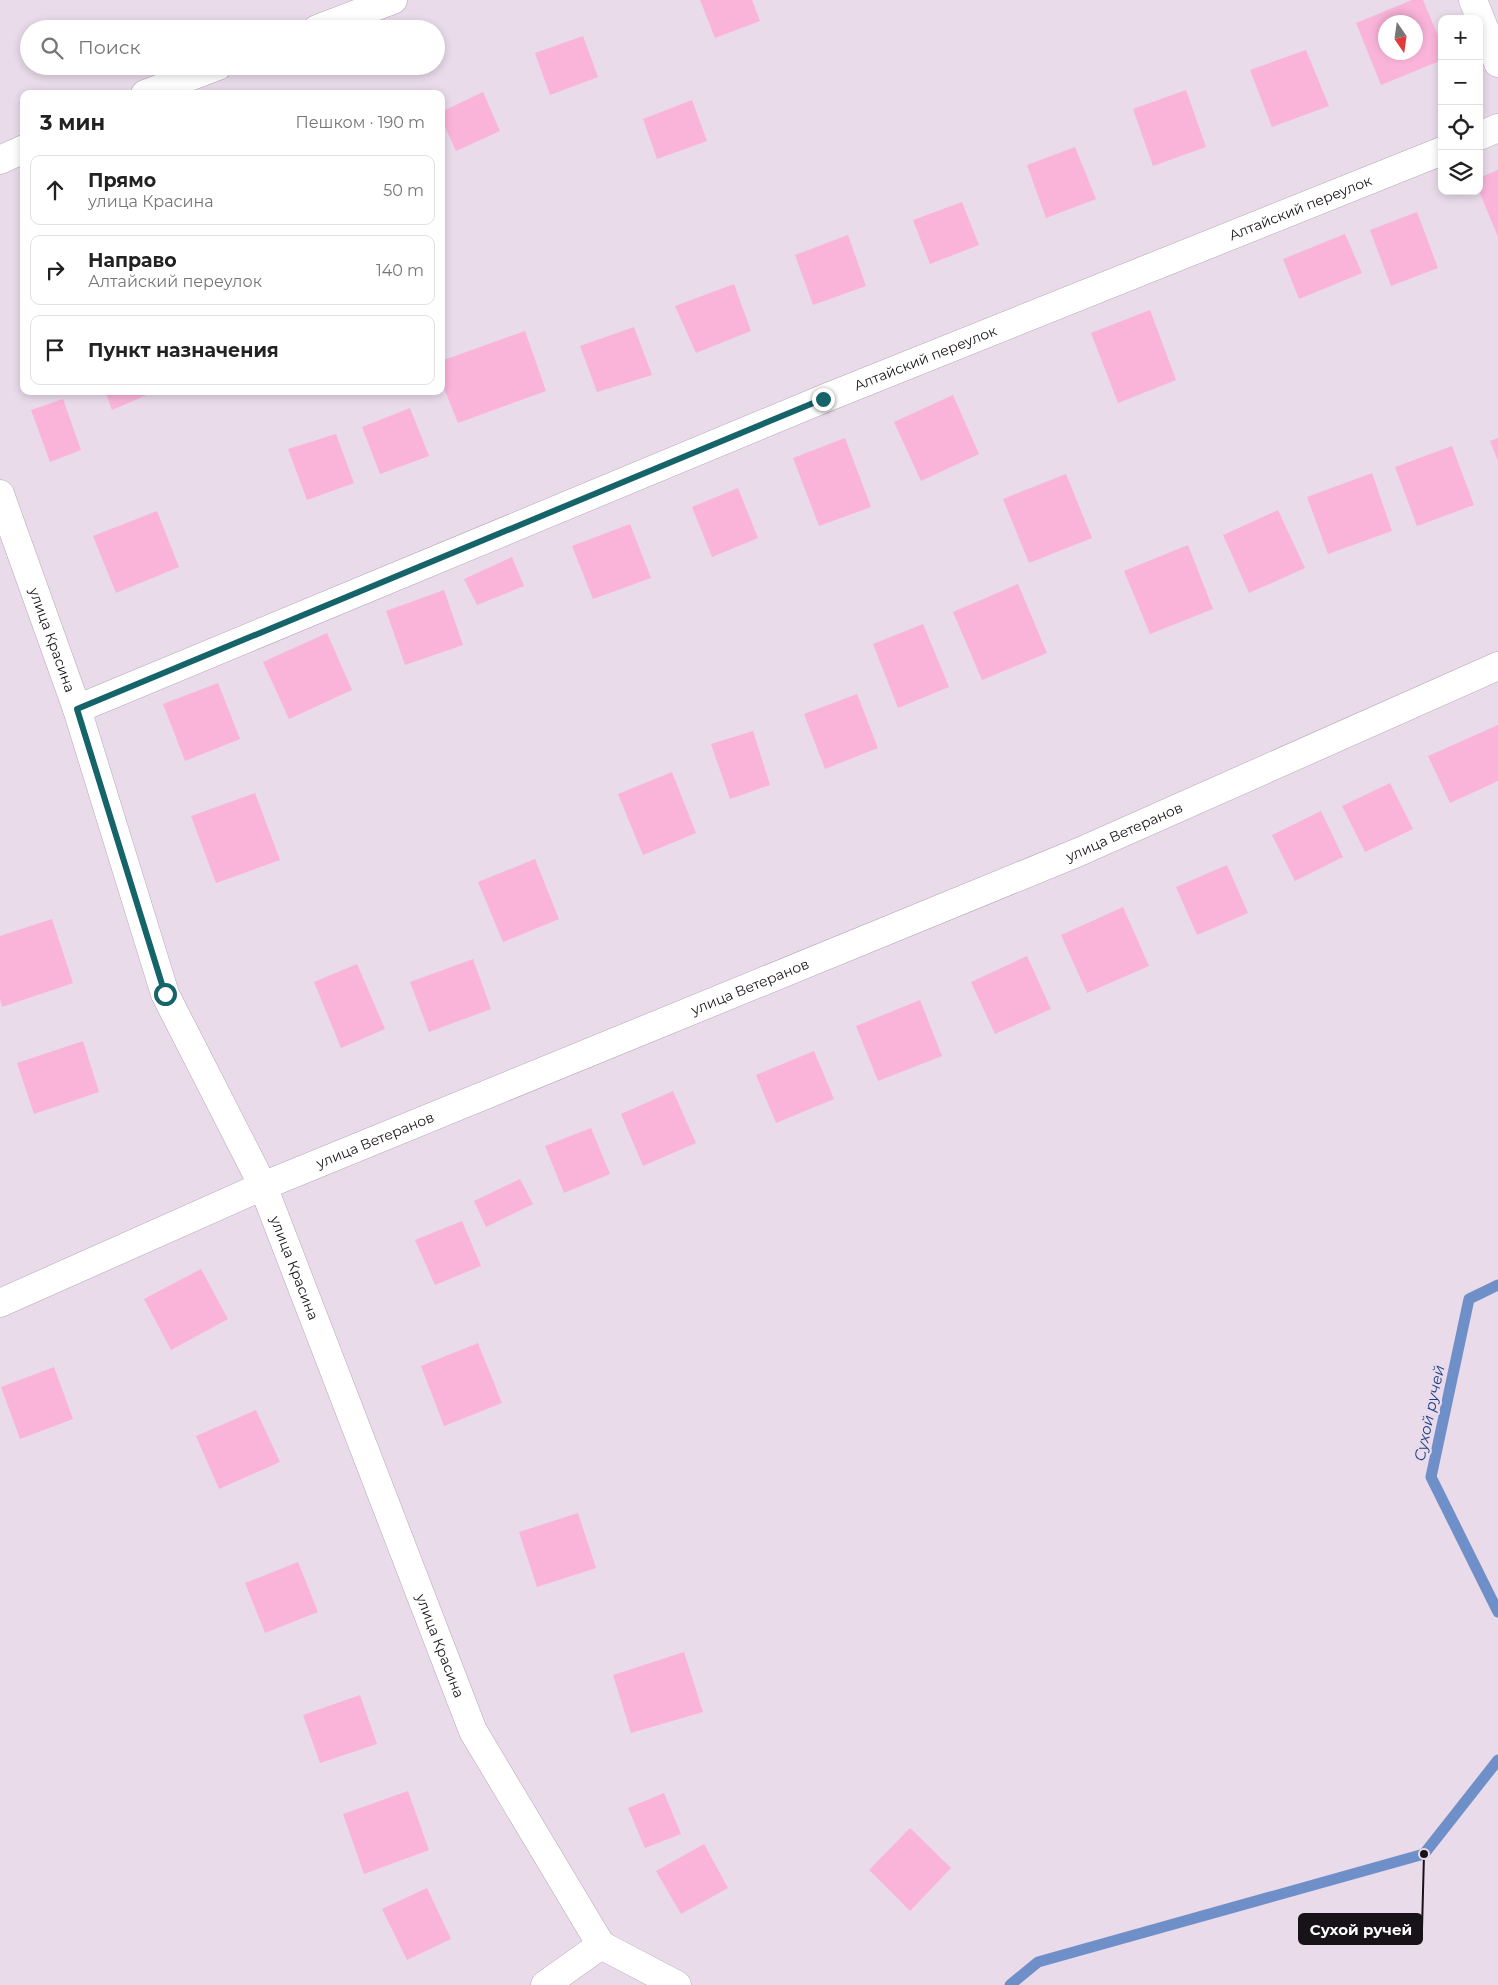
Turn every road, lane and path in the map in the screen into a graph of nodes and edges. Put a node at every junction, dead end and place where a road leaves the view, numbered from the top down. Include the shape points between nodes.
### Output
1 (393, 0) edge
2 (1473, 0) edge
3 (341, 20) edge
4 (1498, 64) edge
5 (195, 75) edge
6 (155, 90) edge
7 (1498, 128) edge
8 (1483, 134) edge
9 (20, 151) edge
10 (1438, 153) edge
11 (0, 160) edge
12 (0, 494) edge
13 (1498, 666) edge
14 (77, 709) junction
15 (263, 1186) junction
16 (0, 1303) edge
17 (601, 1946) junction
18 (545, 1985) edge
19 (677, 1985) edge

1 - 3 street
2 - 4 street
5 - 6 street
7 - 8 street
9 - 11 street
10 - 14 street, Алтайский переулок via 823,399
12 - 14 street, улица Красина
13 - 15 street, улица Ветеранов via 1079,852
14 - 15 street, улица Красина via 165,994
15 - 16 street, улица Ветеранов
15 - 17 street, улица Красина via 473,1731
17 - 18 street
17 - 19 street

